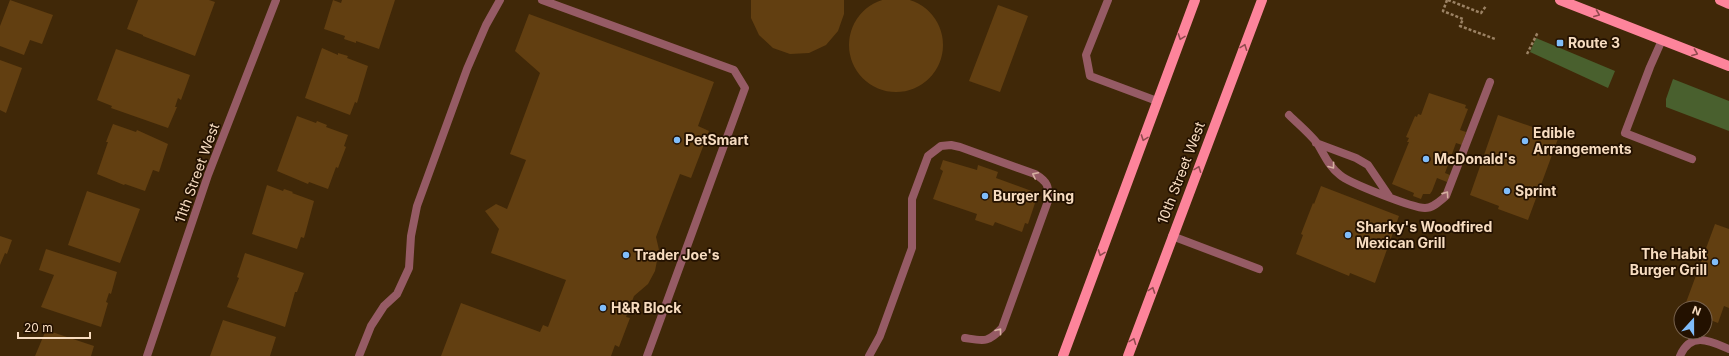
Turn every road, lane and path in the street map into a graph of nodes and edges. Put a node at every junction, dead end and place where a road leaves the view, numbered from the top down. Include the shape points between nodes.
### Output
1 (276, 0) edge
2 (500, 0) edge
3 (542, 0) edge
4 (1195, 0) edge
5 (1262, 0) edge
6 (1448, 0) edge
7 (1560, 0) edge
8 (1720, 0) edge
9 (1105, 1) edge
10 (1729, 4) edge
11 (1486, 6) dead end
12 (1538, 32) dead end
13 (1495, 39) dead end
14 (1662, 40) junction
15 (1527, 54) dead end
16 (1729, 66) edge
17 (1490, 82) dead end
18 (1157, 101) junction
19 (1289, 115) dead end
20 (1316, 142) junction
21 (1692, 159) dead end
22 (1389, 196) junction
23 (1172, 236) junction
24 (1259, 269) dead end
25 (965, 338) dead end
26 (1729, 349) edge
27 (147, 356) edge
28 (359, 356) edge
29 (646, 356) edge
30 (869, 356) edge
31 (1063, 356) edge
32 (1128, 356) edge
33 (1680, 356) edge

1 - 27 street, 11th Street West via 208,175
2 - 28 street via 486,24 467,70 417,206 411,236 409,268 397,294 384,306 370,326
3 - 29 street via 734,70 745,88
4 -> 18 main road
23 -> 5 main road, 10th Street West
6 - 11 path via 1481,13
6 - 13 path via 1443,11 1463,19 1460,26
7 -> 14 main road
8 - 10 main road
9 - 18 street via 1086,55 1090,76
12 - 15 path
14 -> 16 main road
14 - 21 street via 1625,133
22 -> 17 street via 1425,208 1446,196
18 -> 31 main road
19 - 20 street
20 - 22 street via 1356,158 1368,166
20 -> 22 street via 1340,176
23 - 24 street
32 -> 23 main road, 10th Street West
25 -> 30 street via 986,342 1002,328 1048,200 1049,189 1044,180 1035,174 951,145 942,146 928,156 912,199 912,248 880,336
26 - 33 street via 1701,339 1687,346

